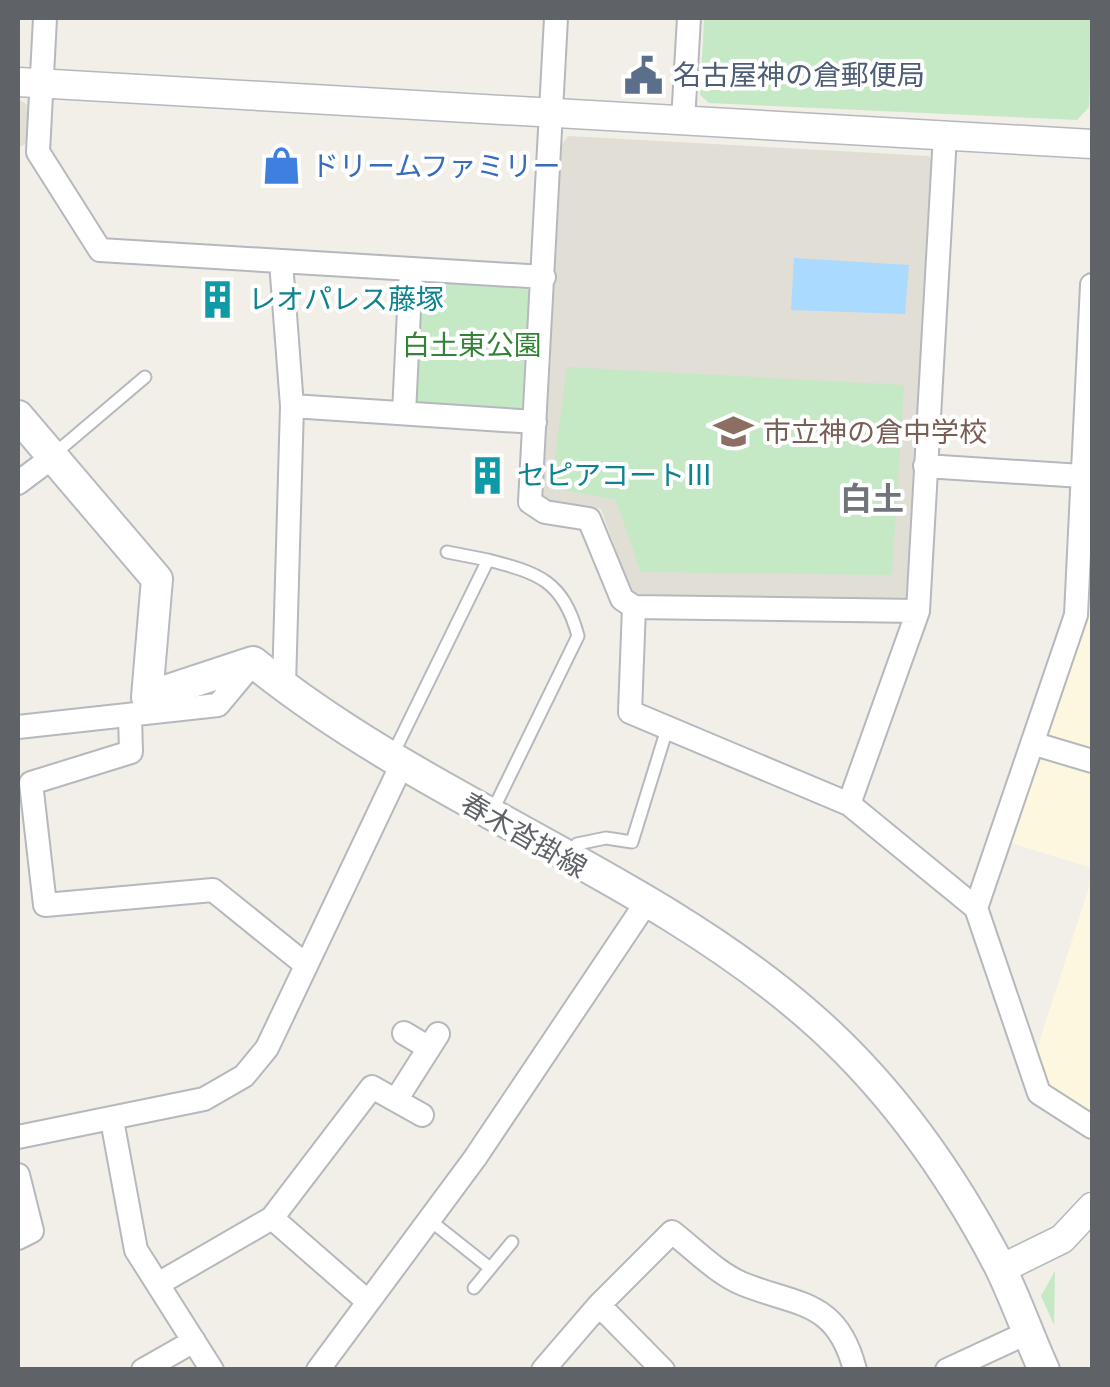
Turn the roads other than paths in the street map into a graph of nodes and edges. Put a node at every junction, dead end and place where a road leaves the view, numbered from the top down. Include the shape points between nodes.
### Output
1 (45, 18) edge
2 (556, 18) edge
3 (689, 18) edge
4 (30, 83) edge
5 (550, 112) junction
6 (683, 121) junction
7 (945, 136) junction
8 (1092, 144) edge
9 (281, 262) junction
10 (411, 268) junction
11 (544, 277) junction
12 (1092, 285) edge
13 (145, 378) dead end
14 (292, 406) junction
15 (404, 413) junction
16 (18, 416) edge
17 (536, 422) junction
18 (50, 458) junction
19 (924, 466) junction
20 (1082, 476) junction
21 (18, 484) edge
22 (446, 552) dead end
23 (1081, 554) edge
24 (488, 560) junction
25 (634, 607) junction
26 (918, 611) junction
27 (254, 663) junction
28 (284, 685) junction
29 (130, 716) junction
30 (18, 727) edge
31 (666, 729) junction
32 (1030, 743) junction
33 (396, 761) junction
34 (1092, 761) edge
35 (849, 804) junction
36 (490, 816) junction
37 (566, 859) junction
38 (646, 903) junction
39 (976, 908) junction
40 (306, 965) junction
41 (404, 1033) dead end
42 (396, 1100) junction
43 (422, 1114) dead end
44 (112, 1120) junction
45 (1092, 1127) edge
46 (18, 1138) edge
47 (18, 1175) edge
48 (1092, 1207) edge
49 (272, 1218) junction
50 (428, 1218) junction
51 (18, 1238) edge
52 (512, 1242) dead end
53 (490, 1268) junction
54 (1001, 1269) junction
55 (158, 1284) junction
56 (474, 1288) dead end
57 (366, 1300) junction
58 (599, 1304) junction
59 (1027, 1333) junction
60 (194, 1341) junction
61 (143, 1370) edge
62 (212, 1370) edge
63 (318, 1370) edge
64 (543, 1370) edge
65 (663, 1370) edge
66 (854, 1370) edge
67 (947, 1370) edge
68 (1044, 1370) edge

1 - 4 street
2 - 5 street
3 - 6 street
4 - 5 street
4 - 9 street via 38,152 100,250
5 - 6 street
5 - 11 street
6 - 7 street
7 - 8 street via 1057,150
7 - 19 street
9 - 10 street
9 - 14 street
10 - 11 street
10 - 15 street
11 - 17 street
12 - 20 street
13 - 18 lane
14 - 15 street
14 - 28 street
15 - 17 street
16 - 18 main road
17 - 25 street via 530,502 546,512 589,518 622,598
18 - 21 street
18 - 27 main road via 157,578 147,697
19 - 20 street
19 - 26 street
20 - 23 street
22 - 24 lane
23 - 32 street via 1076,615
24 - 33 lane
24 - 36 lane via 548,580 578,636
25 - 26 street
25 - 31 street via 630,712
26 - 35 street
27 - 28 main road, 春木沓掛線
27 - 29 street via 218,705
28 - 33 main road, 春木沓掛線
29 - 30 street
29 - 40 street via 131,752 32,783 45,905 213,890
31 - 35 street
31 - 37 lane via 632,842 577,844
32 - 34 street
32 - 39 street
33 - 36 main road, 春木沓掛線
33 - 40 street
35 - 39 street
36 - 37 main road, 春木沓掛線
37 - 38 main road, 春木沓掛線
38 - 50 street
38 - 54 main road, 春木沓掛線 via 774,987 862,1068 944,1173
39 - 45 street via 1039,1092
40 - 44 street via 267,1048 244,1076 204,1099
41 - 42 street via 434,1041
42 - 43 street
42 - 49 street via 372,1087
44 - 46 street
44 - 55 street via 136,1250
47 - 51 street via 32,1231
48 - 54 street via 1062,1239
49 - 55 street
49 - 57 street
50 - 53 lane
50 - 57 street
52 - 53 lane
53 - 56 lane
54 - 59 main road, 春木沓掛線
55 - 60 street
57 - 63 street
58 - 64 street
58 - 65 street
58 - 66 street via 672,1232 740,1283 814,1305 850,1348
59 - 67 street
59 - 68 main road, 春木沓掛線
60 - 61 street
60 - 62 street

